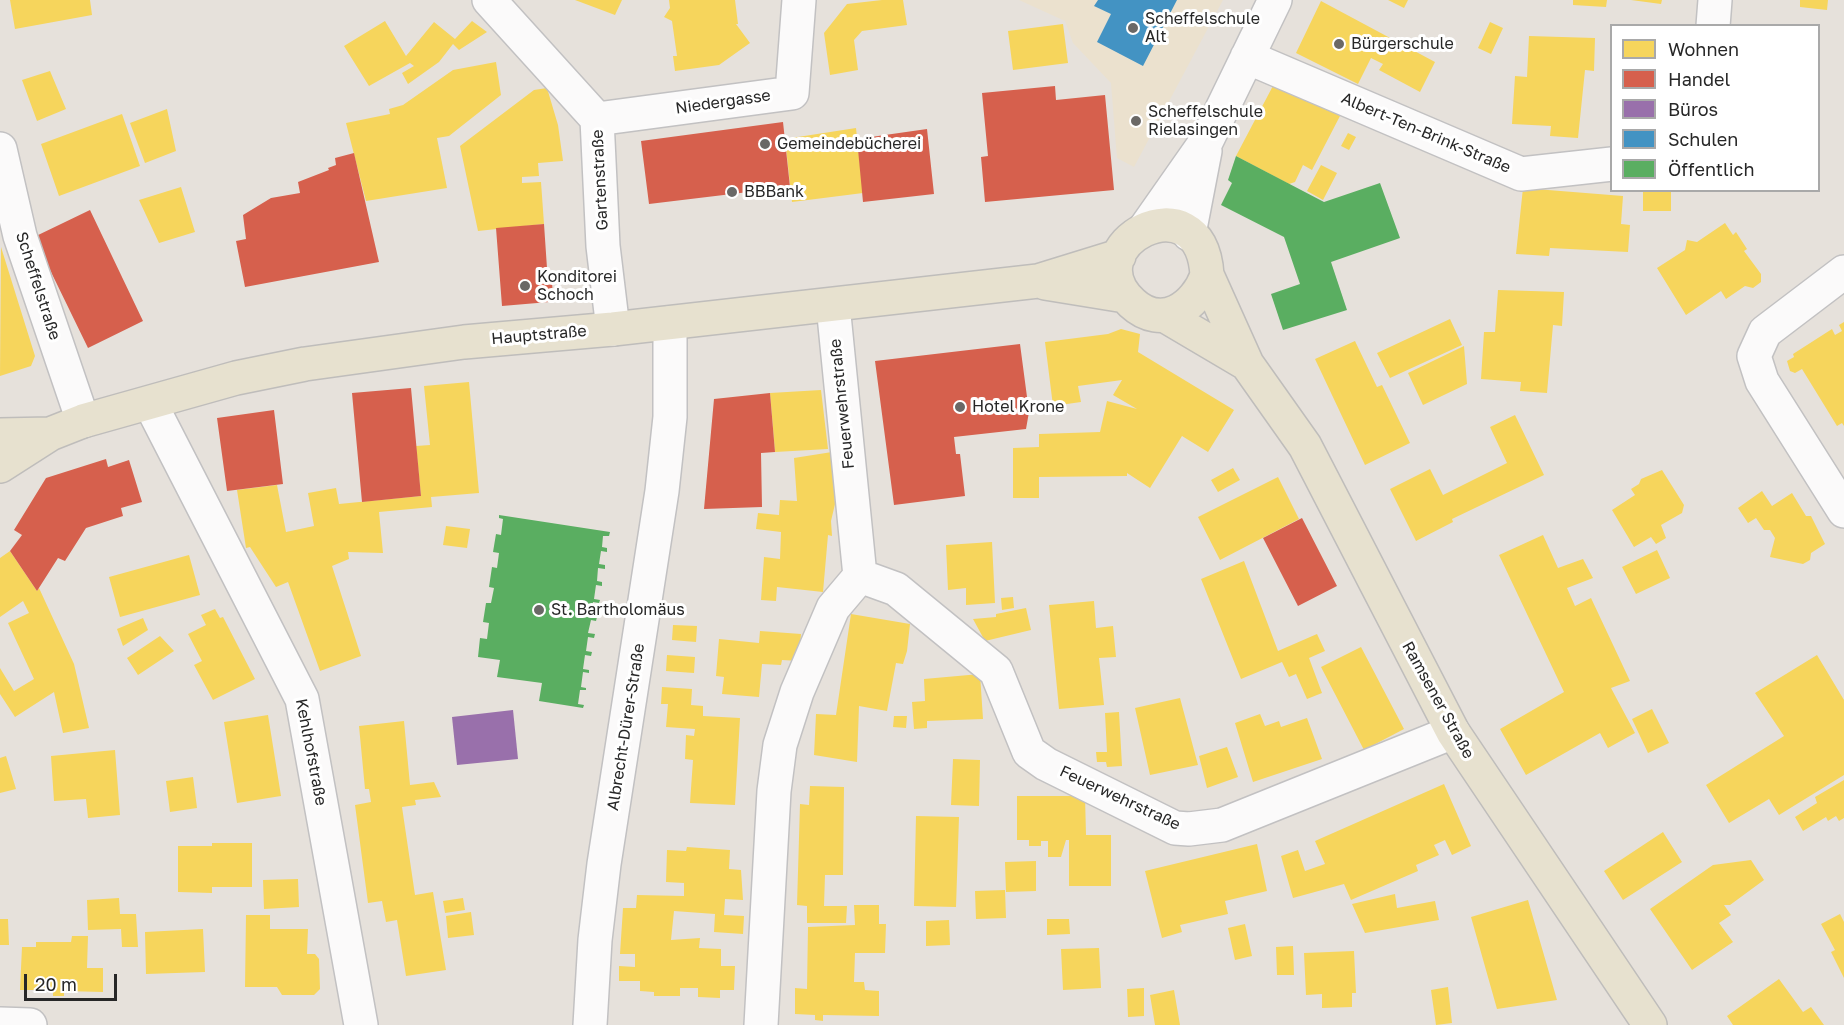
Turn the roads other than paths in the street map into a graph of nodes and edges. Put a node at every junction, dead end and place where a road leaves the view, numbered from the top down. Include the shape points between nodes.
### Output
1 (489, 0) edge
2 (799, 0) edge
3 (1275, 0) edge
4 (1716, 0) edge
5 (1713, 24) edge
6 (1247, 57) junction
7 (597, 119) junction
8 (1207, 140) junction
9 (0, 149) edge
10 (1610, 164) edge
11 (1146, 227) junction
12 (1189, 234) junction
13 (1119, 256) junction
14 (1844, 272) edge
15 (1207, 275) junction
16 (1038, 281) junction
17 (1125, 296) junction
18 (833, 305) junction
19 (1164, 315) junction
20 (670, 323) junction
21 (614, 329) junction
22 (1247, 364) junction
23 (150, 403) junction
24 (83, 422) junction
25 (50, 434) junction
26 (0, 435) edge
27 (0, 466) edge
28 (1844, 511) edge
29 (860, 576) junction
30 (1453, 732) junction
31 (0, 1024) edge
32 (30, 1025) edge
33 (361, 1025) edge
34 (590, 1025) edge
35 (761, 1025) edge
36 (1650, 1025) edge

1 - 7 street, Gartenstraße
2 - 7 street, Niedergasse via 792,93
3 - 6 street
4 - 5 street
6 - 8 street
6 - 10 street, Albert-Ten-Brink-Straße via 1521,174
7 - 21 street, Gartenstraße via 603,246
8 - 11 street
8 - 12 street
9 - 24 street, Scheffelstraße via 20,236
11 - 12 main road via 1175,226
11 - 13 main road via 1134,233
12 - 15 main road via 1203,252
13 - 16 main road
13 - 17 main road via 1119,283
14 - 28 street via 1765,332 1754,356 1762,381
15 - 19 main road via 1192,302 1180,311
15 - 22 main road, Ramsener Straße
16 - 17 main road
16 - 18 main road, Hauptstraße
17 - 19 main road via 1149,313
18 - 20 main road, Hauptstraße
18 - 29 street, Feuerwehrstraße
19 - 22 main road, Ramsener Straße
20 - 21 main road, Hauptstraße
20 - 34 street, Albrecht-Dürer-Straße via 670,417 662,491 604,864
21 - 23 main road, Hauptstraße via 464,342 305,364 236,378
22 - 30 main road, Ramsener Straße via 1305,446
23 - 24 main road, Hauptstraße
23 - 33 street, Kehlhofstraße via 302,699
24 - 25 main road, Hauptstraße
25 - 26 main road, Hauptstraße
25 - 27 main road, Hauptstraße
29 - 30 street, Feuerwehrstraße via 896,589 996,671 1029,752 1175,828 1222,825
29 - 35 street via 833,608 797,692 780,745
30 - 36 main road, Ramsener Straße
31 - 32 street

